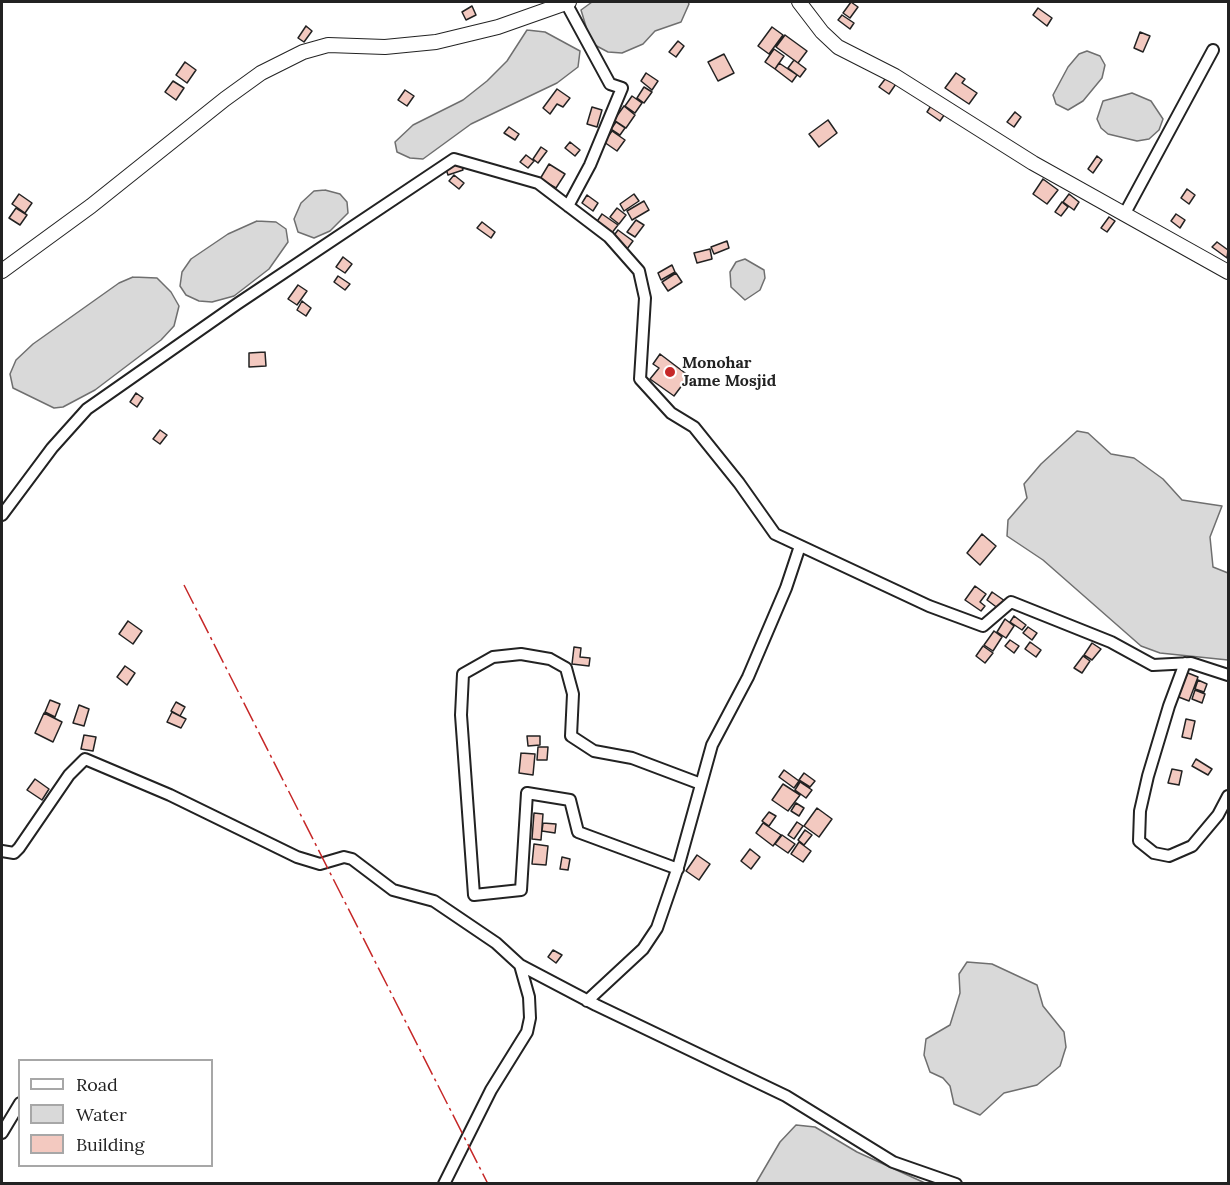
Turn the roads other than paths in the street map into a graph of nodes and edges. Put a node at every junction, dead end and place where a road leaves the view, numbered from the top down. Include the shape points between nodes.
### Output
1 (567, 2) edge
2 (799, 2) edge
3 (1213, 50) dead end
4 (568, 206) junction
5 (1125, 213) junction
6 (2, 271) edge
7 (1228, 272) edge
8 (2, 515) edge
9 (800, 546) junction
10 (1185, 663) junction
11 (1228, 675) edge
12 (700, 784) junction
13 (1228, 796) edge
14 (2, 851) edge
15 (678, 869) junction
16 (520, 965) junction
17 (587, 1000) junction
18 (18, 1105) edge
19 (2, 1133) edge
20 (444, 1184) edge
21 (956, 1184) edge

1 - 4 street via 610,84 622,88
1 - 6 street via 498,27 436,42 385,47 328,45 303,52 261,73 225,99
2 - 5 street via 838,47 895,76 1033,163
3 - 5 street
4 - 8 street via 538,183 454,159 87,409
4 - 9 street via 609,237 639,271 645,298 640,379 671,413 694,427 775,534
5 - 7 street
9 - 10 street via 929,606 983,626 1011,602 1111,642 1153,665
9 - 12 street via 748,677 712,745
10 - 11 street
10 - 13 street via 1148,776 1140,811 1139,842 1154,853 1169,856 1192,846
12 - 15 street
12 - 15 street via 632,758 594,751 571,736 573,694 566,668 550,658 522,654 493,657 463,674 461,715 474,895 521,890 527,793 570,801 578,832
14 - 16 street via 14,853 19,848 69,775 85,759 297,857 320,864 344,857 352,859 393,890 435,901
15 - 17 street via 657,928 643,949
16 - 17 street
16 - 20 street via 529,997 527,1032 491,1090
17 - 21 street via 786,1096 893,1162
18 - 19 street

